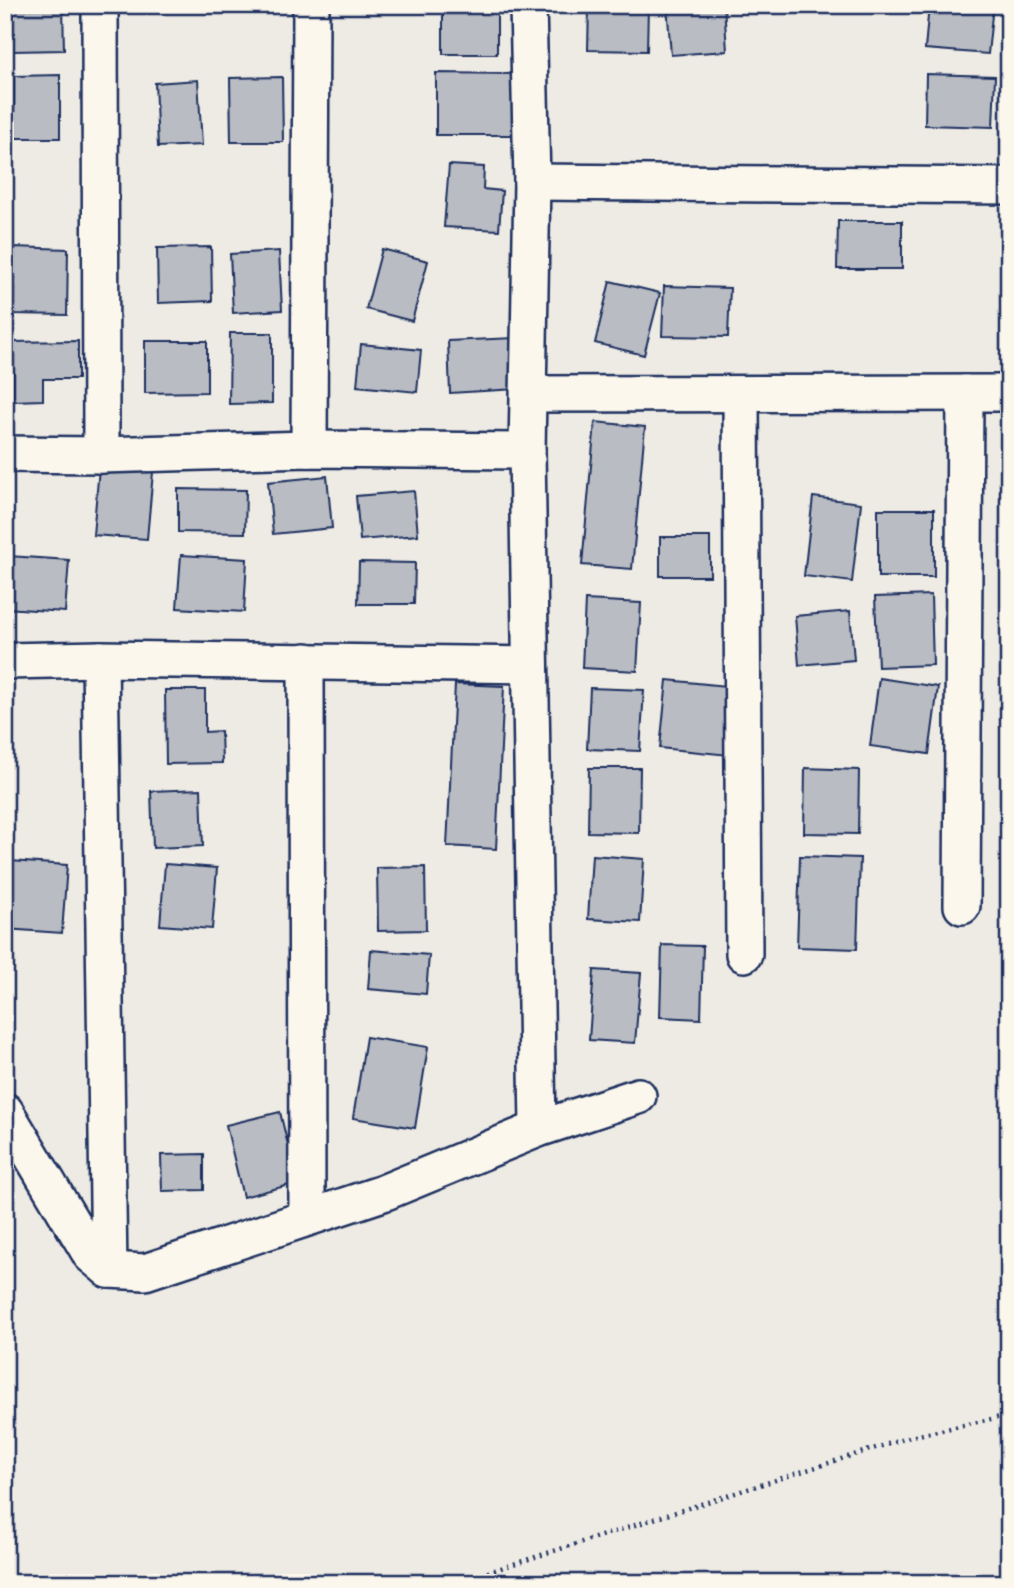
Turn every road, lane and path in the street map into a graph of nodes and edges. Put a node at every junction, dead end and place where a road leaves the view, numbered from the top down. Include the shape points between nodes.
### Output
1 (100, 5) edge
2 (311, 5) edge
3 (528, 5) edge
4 (532, 181) junction
5 (1009, 186) edge
6 (965, 393) junction
7 (1009, 393) edge
8 (530, 394) junction
9 (741, 396) junction
10 (309, 449) junction
11 (527, 451) junction
12 (5, 454) edge
13 (101, 455) junction
14 (100, 659) junction
15 (5, 661) edge
16 (306, 661) junction
17 (530, 665) junction
18 (962, 906) dead end
19 (744, 954) dead end
20 (638, 1096) dead end
21 (5, 1111) edge
22 (538, 1129) junction
23 (307, 1217) junction
24 (109, 1270) junction
25 (1009, 1415) edge
26 (454, 1583) edge

1 - 13 street
2 - 10 street
3 - 4 street
4 - 5 street
4 - 8 street
6 - 7 street
6 - 9 street
6 - 18 street
8 - 9 street
8 - 11 street
9 - 19 street
10 - 11 street
10 - 13 street
11 - 17 street
12 - 13 street
14 - 15 street
14 - 16 street
14 - 24 street
16 - 17 street
16 - 23 street
17 - 22 street
20 - 22 street
21 - 24 street via 90,1255
22 - 23 street via 383,1193
23 - 24 street via 145,1272
25 - 26 path via 910,1437

